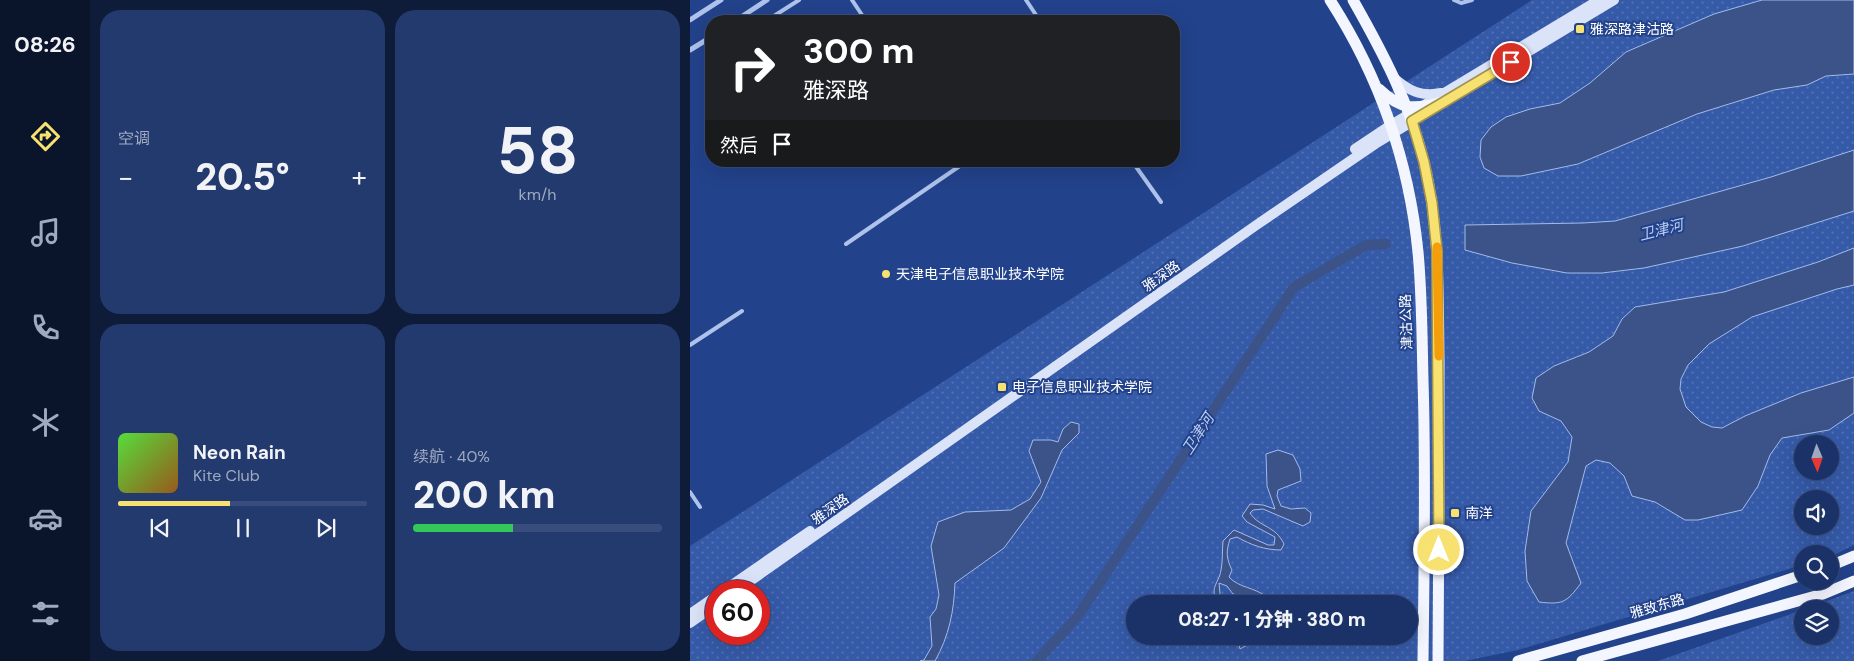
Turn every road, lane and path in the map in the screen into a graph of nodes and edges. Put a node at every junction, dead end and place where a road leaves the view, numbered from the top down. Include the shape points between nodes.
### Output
1 (721, 0) edge
2 (767, 0) edge
3 (799, 0) edge
4 (852, 0) edge
5 (1026, 0) edge
6 (1330, 0) edge
7 (1353, 0) edge
8 (1454, 0) edge
9 (1472, 0) edge
10 (1599, 0) edge
11 (1614, 0) edge
12 (744, 15) edge
13 (775, 15) edge
14 (862, 15) edge
15 (1036, 15) edge
16 (690, 19) edge
17 (705, 40) edge
18 (690, 50) edge
19 (1394, 78) junction
20 (1376, 86) junction
21 (1444, 97) junction
22 (1410, 114) junction
23 (1392, 129) junction
24 (1136, 167) edge
25 (958, 168) edge
26 (1160, 202) dead end
27 (846, 244) dead end
28 (742, 311) dead end
29 (690, 345) edge
30 (690, 492) edge
31 (700, 508) dead end
32 (1854, 556) edge
33 (1839, 562) edge
34 (1794, 578) edge
35 (739, 580) edge
36 (752, 580) edge
37 (1854, 581) edge
38 (705, 604) edge
39 (705, 613) edge
40 (690, 614) edge
41 (690, 623) edge
42 (1423, 661) edge
43 (1438, 661) edge
44 (1518, 661) edge
45 (1582, 661) edge

1 - 16 street
2 - 12 street
3 - 13 lane
4 - 14 lane
5 - 15 lane
6 - 20 main road, 津沽公路
7 - 19 main road
8 - 9 lane via 1461,3
10 - 21 street, 雅深路
11 - 21 street, 雅深路
17 - 18 street
19 - 21 street via 1422,94
19 - 22 main road
20 - 22 main road
20 - 23 main road, 津沽公路
21 - 22 street, 雅深路
21 - 22 main road
22 - 23 street, 雅深路
22 - 43 main road via 1429,187 1437,251
23 - 35 street, 雅深路
23 - 36 street, 雅深路
23 - 42 main road, 津沽公路 via 1413,214 1420,288 1425,458
24 - 26 lane
25 - 27 lane
28 - 29 lane
30 - 31 lane
32 - 33 main road
34 - 44 main road, 雅致东路 via 1685,614
37 - 45 main road via 1823,594
38 - 40 street
39 - 41 street

